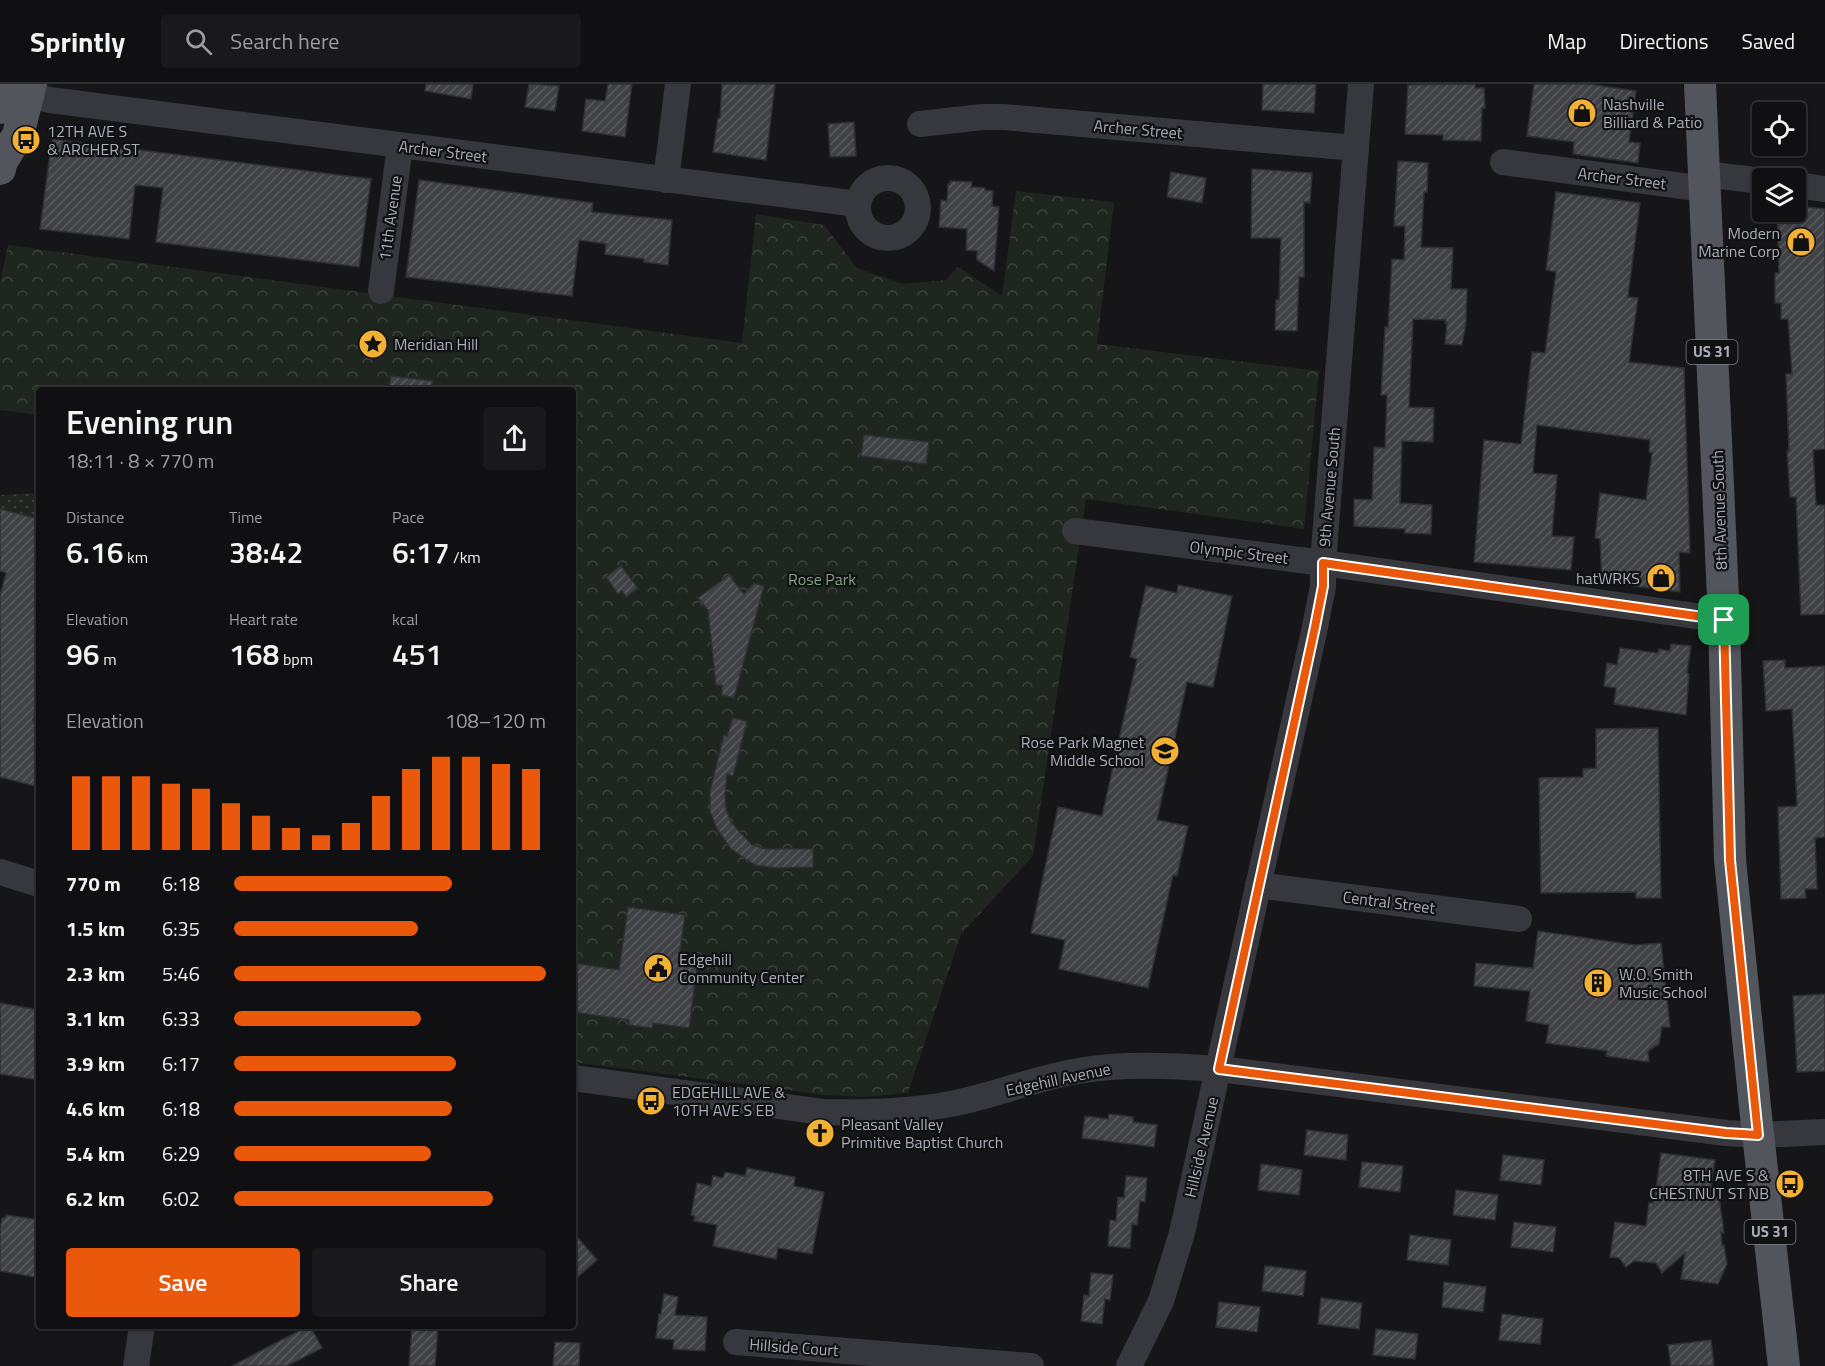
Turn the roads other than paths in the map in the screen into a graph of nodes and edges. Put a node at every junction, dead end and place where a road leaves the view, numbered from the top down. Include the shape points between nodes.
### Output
1 (678, 84) edge
2 (1361, 84) edge
3 (1700, 84) edge
4 (21, 88) edge
5 (0, 108) edge
6 (920, 124) dead end
7 (400, 146) junction
8 (1356, 148) junction
9 (0, 162) edge
10 (1503, 162) dead end
11 (666, 180) junction
12 (1752, 181) edge
13 (1705, 182) junction
14 (1806, 186) edge
15 (1825, 189) edge
16 (858, 204) dead end
17 (381, 291) dead end
18 (1075, 531) dead end
19 (1323, 563) junction
20 (1724, 620) junction
21 (0, 872) edge
22 (36, 883) edge
23 (1258, 885) junction
24 (1519, 919) dead end
25 (1219, 1069) junction
26 (576, 1078) edge
27 (1825, 1132) edge
28 (1758, 1135) junction
29 (142, 1329) edge
30 (736, 1342) dead end
31 (136, 1366) edge
32 (1031, 1366) edge
33 (1129, 1366) edge
34 (1784, 1366) edge

1 - 11 street
2 - 8 street, 9th Avenue South
3 - 13 main road, 8th Avenue South / US 31
4 - 5 main road
4 - 7 street, Archer Street via 50,100
4 - 9 main road via 18,135
6 - 8 street, Archer Street via 1003,117
7 - 11 street, Archer Street
7 - 17 street, 11th Avenue
8 - 19 street, 9th Avenue South
10 - 13 street, Archer Street
11 - 16 street, Archer Street
12 - 13 street, Archer Street
13 - 20 main road, 8th Avenue South / US 31
14 - 15 street
18 - 19 street, Olympic Street
19 - 20 street, Olympic Street
19 - 23 street, 9th Avenue South via 1315,627
20 - 28 main road, 8th Avenue South / US 31 via 1730,860
21 - 22 street
23 - 24 street, Central Street
23 - 25 street, Hillside Avenue
25 - 26 street, Edgehill Avenue via 1116,1066 1067,1073 951,1104 856,1113 812,1111
25 - 28 street, Edgehill Avenue
25 - 33 street, Hillside Avenue via 1173,1265
27 - 28 street, Edgehill Avenue
28 - 34 main road, 8th Avenue South / US 31
29 - 31 street
30 - 32 street, Hillside Court

